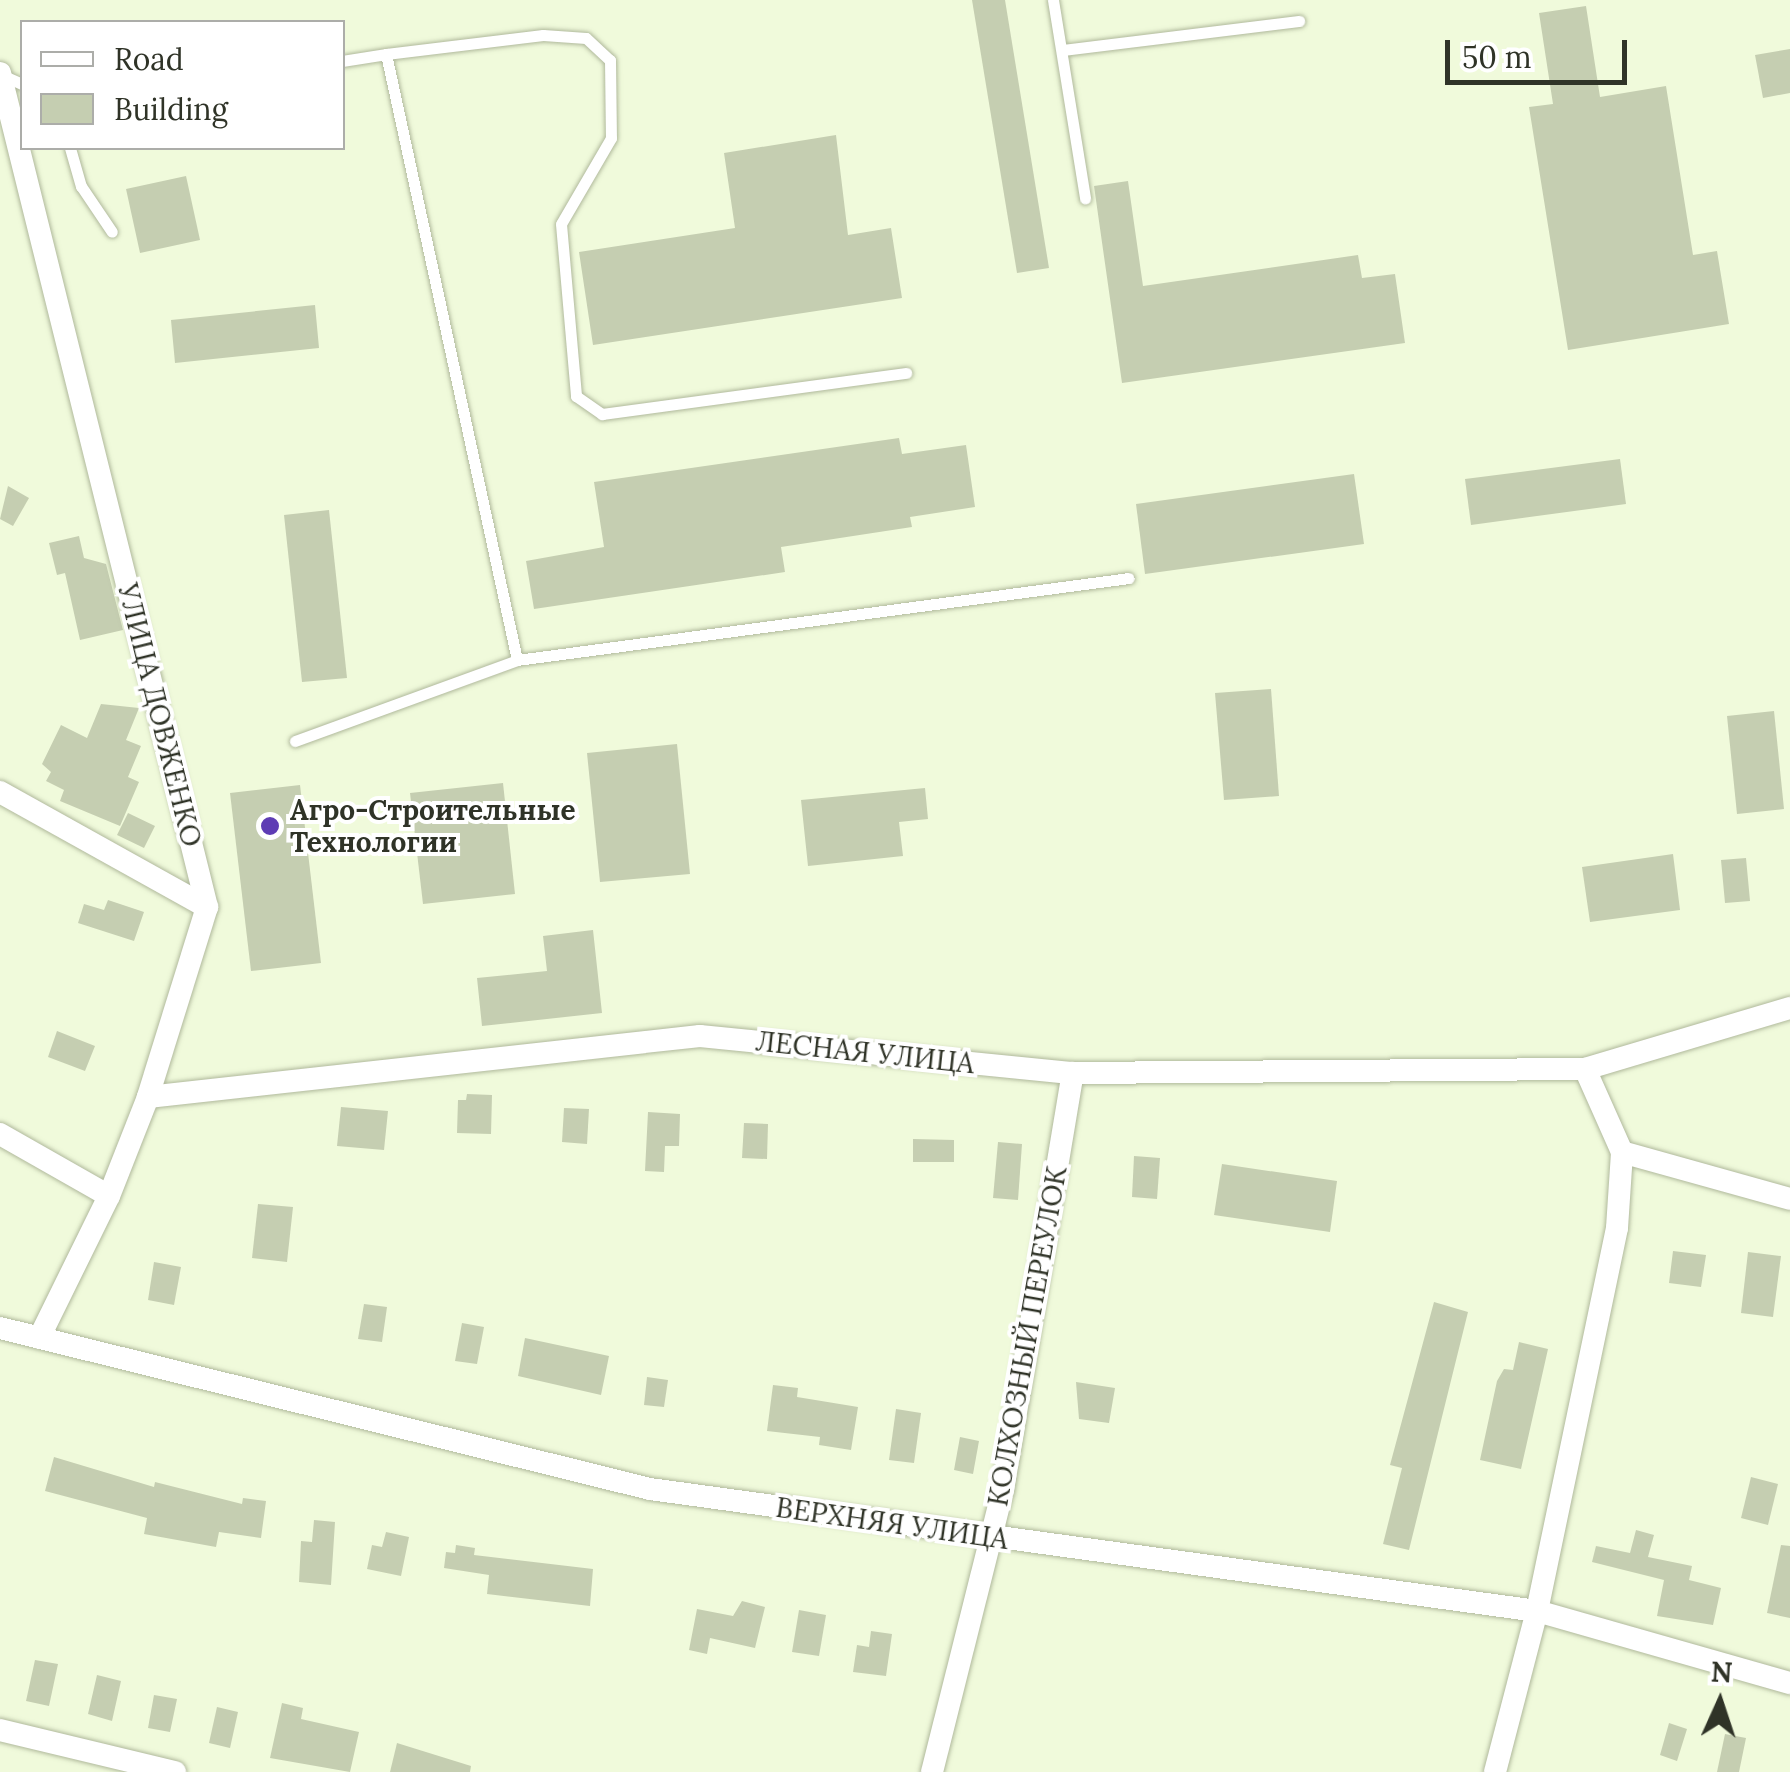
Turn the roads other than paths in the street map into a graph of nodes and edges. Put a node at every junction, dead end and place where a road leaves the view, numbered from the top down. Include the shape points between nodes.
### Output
1 (1054, 0) edge
2 (1299, 21) dead end
3 (1062, 50) junction
4 (386, 54) junction
5 (345, 61) edge
6 (9, 78) edge
7 (20, 124) edge
8 (26, 150) edge
9 (71, 150) edge
10 (1086, 198) dead end
11 (112, 232) dead end
12 (906, 374) dead end
13 (1129, 578) dead end
14 (517, 660) junction
15 (295, 741) dead end
16 (0, 792) edge
17 (207, 907) junction
18 (1790, 1008) edge
19 (1586, 1069) junction
20 (1073, 1072) junction
21 (148, 1097) junction
22 (0, 1134) edge
23 (1622, 1152) junction
24 (109, 1196) junction
25 (1790, 1198) edge
26 (0, 1328) edge
27 (39, 1338) junction
28 (991, 1538) junction
29 (1537, 1612) junction
30 (1790, 1682) edge
31 (0, 1730) edge
32 (175, 1772) edge
33 (932, 1772) edge
34 (1495, 1772) edge

1 - 3 lane
2 - 3 lane
3 - 10 lane
4 - 5 lane
4 - 12 lane via 543,35 586,38 610,60 611,138 561,224 576,396 602,414
4 - 14 lane
6 - 7 street, УЛИЦА ДОВЖЕНКО
8 - 17 street, УЛИЦА ДОВЖЕНКО
9 - 11 lane via 81,186
13 - 14 lane
14 - 15 lane
16 - 17 street
17 - 21 street
18 - 19 street, ЛЕСНАЯ УЛИЦА
19 - 20 street, ЛЕСНАЯ УЛИЦА
19 - 23 street
20 - 21 street, ЛЕСНАЯ УЛИЦА via 700,1036
20 - 28 street, КОЛХОЗНЫЙ ПЕРЕУЛОК
21 - 24 street
22 - 24 street
23 - 25 street
23 - 29 street via 1618,1228
24 - 27 street
26 - 27 street, ВЕРХНЯЯ УЛИЦА
27 - 28 street, ВЕРХНЯЯ УЛИЦА via 650,1489
28 - 29 street, ВЕРХНЯЯ УЛИЦА
28 - 33 street, КОЛХОЗНЫЙ ПЕРЕУЛОК
29 - 30 street, ВЕРХНЯЯ УЛИЦА
29 - 34 street
31 - 32 street

